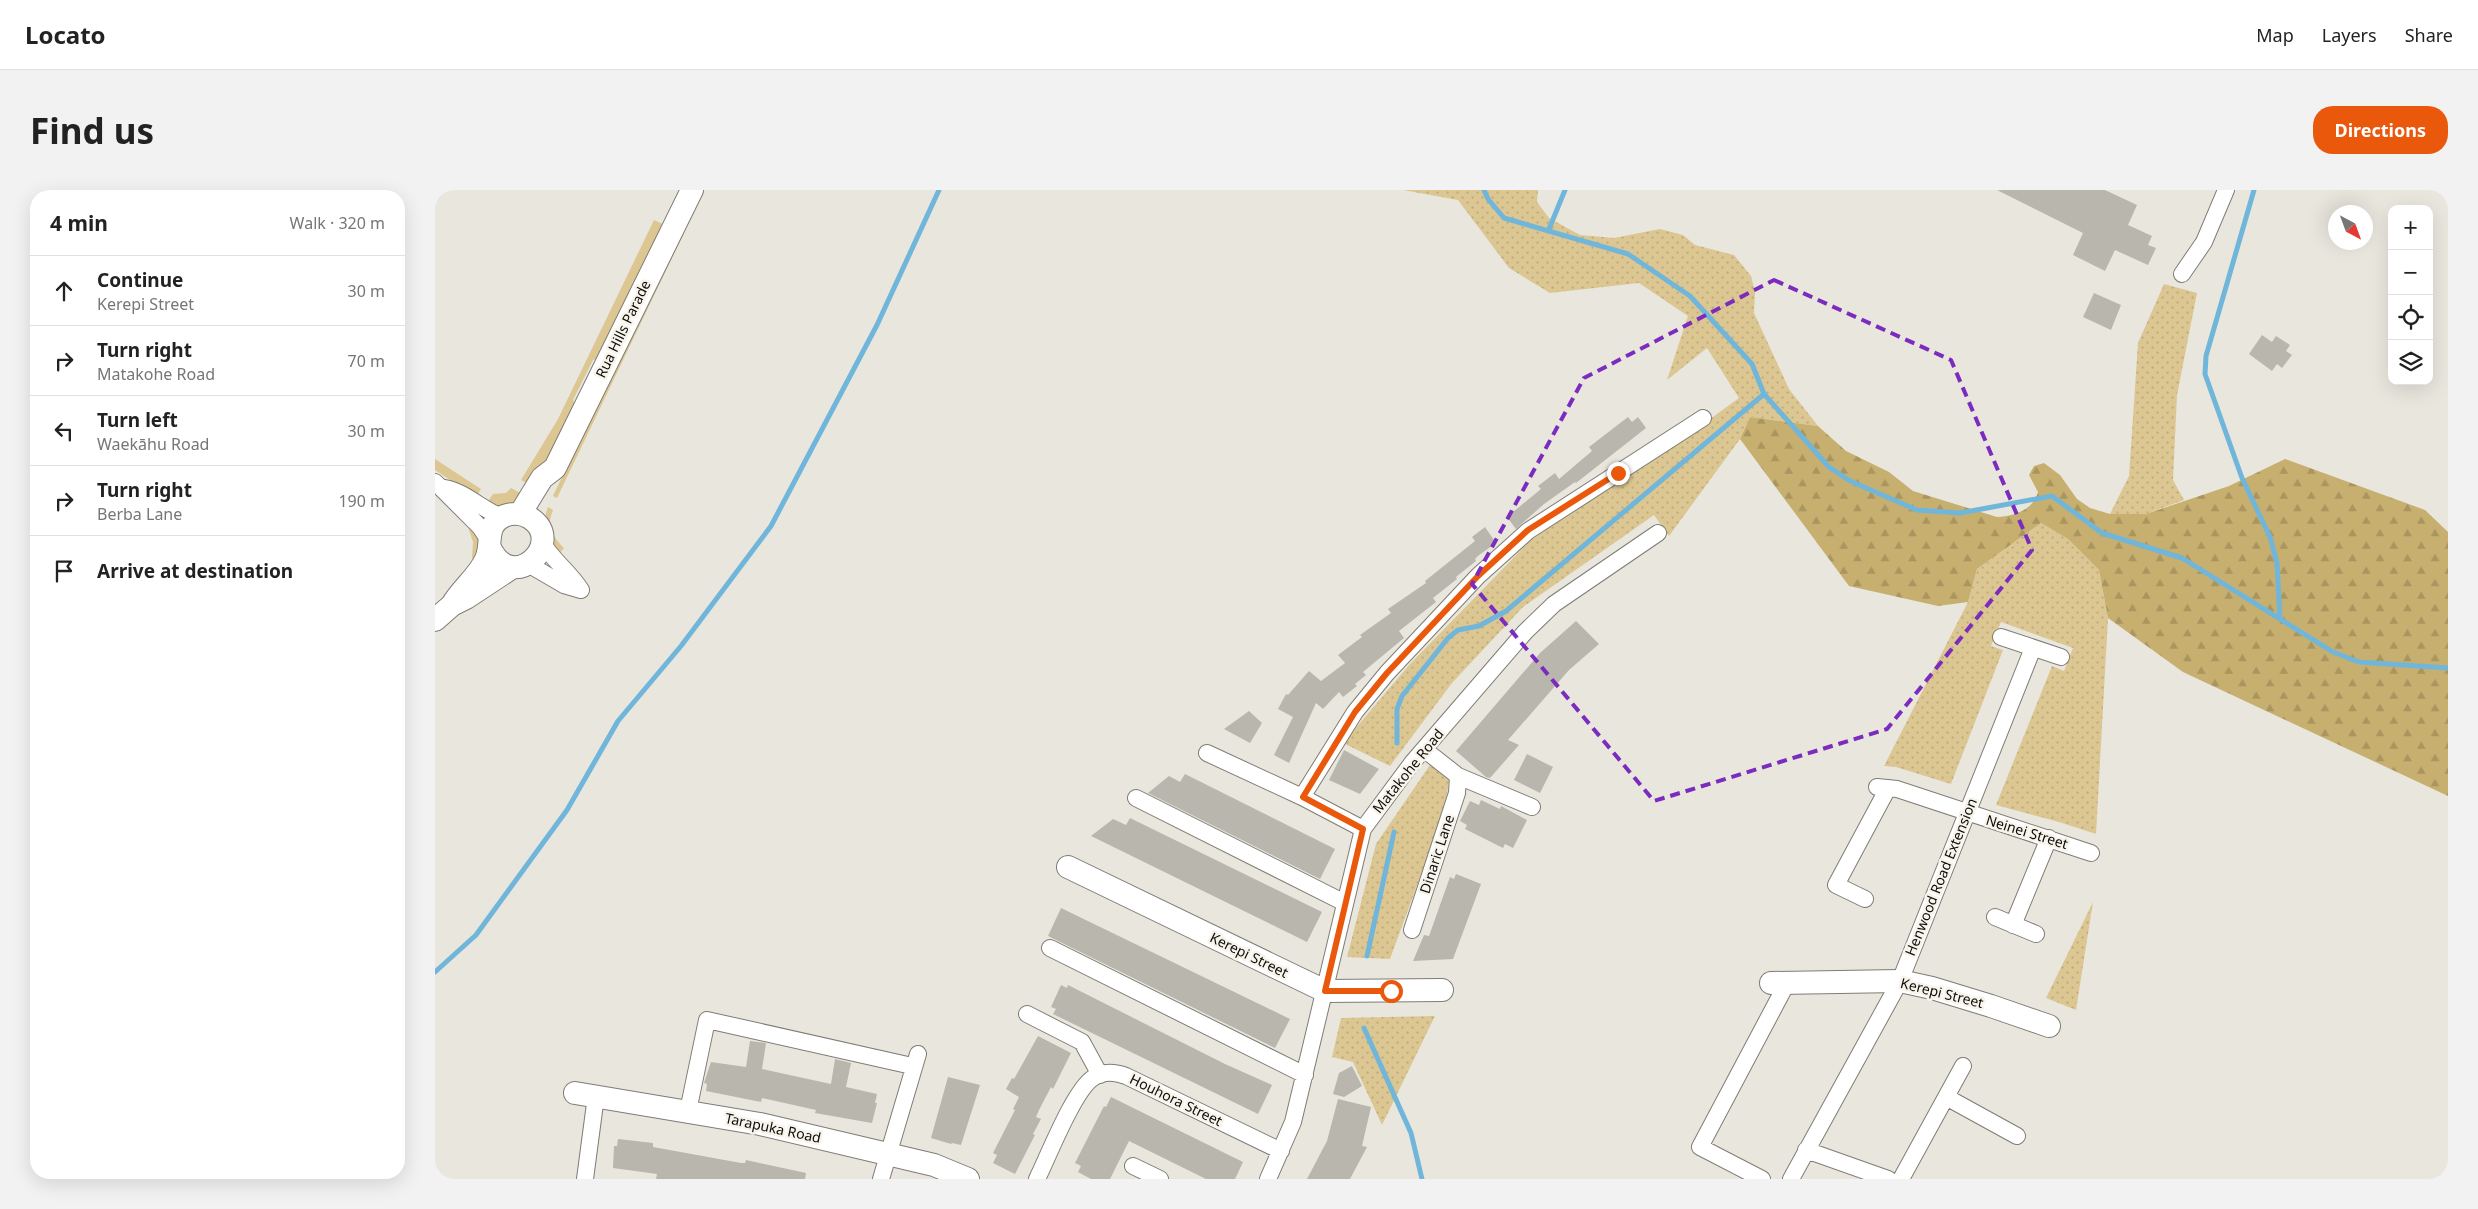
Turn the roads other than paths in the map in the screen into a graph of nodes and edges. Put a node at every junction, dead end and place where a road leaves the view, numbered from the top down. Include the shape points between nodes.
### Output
1 (692, 190) edge
2 (2226, 190) edge
3 (2182, 274) dead end
4 (1703, 418) dead end
5 (439, 485) edge
6 (526, 525) junction
7 (1658, 533) dead end
8 (489, 544) junction
9 (520, 565) junction
10 (452, 605) junction
11 (435, 620) edge
12 (2001, 637) dead end
13 (2033, 648) junction
14 (2061, 657) dead end
15 (1425, 750) junction
16 (1207, 753) dead end
17 (1458, 776) junction
18 (1303, 797) junction
19 (1136, 798) dead end
20 (1532, 807) dead end
21 (1967, 813) junction
22 (1363, 829) junction
23 (2049, 838) junction
24 (2091, 852) dead end
25 (1068, 867) dead end
26 (1865, 899) dead end
27 (1345, 903) junction
28 (1995, 917) dead end
29 (2013, 925) junction
30 (1412, 930) dead end
31 (2036, 934) dead end
32 (1050, 948) dead end
33 (1900, 981) junction
34 (1779, 983) joint
35 (1442, 990) dead end
36 (1325, 991) junction
37 (1027, 1014) dead end
38 (2049, 1026) dead end
39 (1963, 1066) dead end
40 (1100, 1074) junction
41 (1305, 1075) junction
42 (586, 1095) joint
43 (1946, 1097) junction
44 (688, 1111) junction
45 (2017, 1136) dead end
46 (1806, 1150) junction
47 (1281, 1151) junction
48 (888, 1154) junction
49 (1133, 1166) dead end
50 (585, 1179) edge
51 (881, 1179) edge
52 (968, 1179) edge
53 (1037, 1179) edge
54 (1160, 1179) edge
55 (1268, 1179) edge
56 (1762, 1179) edge
57 (1791, 1179) edge
58 (1888, 1179) edge
59 (1901, 1179) edge

1 - 6 street, Rua Hills Parade via 555,468 556,482 540,515
2 - 3 street via 2204,242
4 - 18 street via 1528,530 1478,576 1362,704
5 - 6 street via 455,490 491,513
5 - 8 street via 480,526
6 - 8 street, Rua Hills Parade via 490,530
6 - 9 street, Rua Hills Parade via 538,554
6 - 9 street via 547,552 571,574 581,590
7 - 15 street, Matakohe Road via 1554,604 1525,632
8 - 9 street via 494,557 501,563
8 - 10 street, Rua Hills Parade via 486,561
9 - 10 street, Rua Hills Parade
10 - 11 street, Rua Hills Parade
12 - 13 street
13 - 14 street
13 - 21 street, Henwood Road Extension
15 - 17 street
15 - 22 street, Matakohe Road
16 - 18 street
17 - 20 street
17 - 30 street, Dinaric Lane via 1457,793
18 - 22 street
19 - 27 street
21 - 23 street, Neinei Street
21 - 26 street, Neinei Street via 1897,789 1883,788 1836,885
21 - 33 street, Henwood Road Extension
22 - 27 street, Matakohe Road
23 - 24 street, Neinei Street
23 - 29 street
25 - 36 street, Kerepi Street
27 - 36 street, Matakohe Road
28 - 29 street
29 - 31 street
32 - 41 street
33 - 34 street, Kerepi Street
33 - 38 street, Kerepi Street
33 - 46 street, Henwood Road Extension
34 - 56 street via 1700,1147
35 - 36 street, Kerepi Street
36 - 41 street, Matakohe Road
37 - 40 street via 1082,1042
39 - 43 street
40 - 47 street, Houhora Street via 1116,1072 1126,1076
40 - 53 street via 1079,1093
41 - 47 street, Matakohe Road via 1293,1122
42 - 44 street, Tarapuka Road
42 - 50 street
43 - 45 street
43 - 59 street
44 - 48 street, Tarapuka Road
44 - 48 street via 707,1020 915,1060
46 - 57 street, Henwood Road Extension
46 - 58 street
47 - 55 street, Matakohe Road
48 - 51 street
48 - 52 street, Tarapuka Road via 934,1165
49 - 54 street

